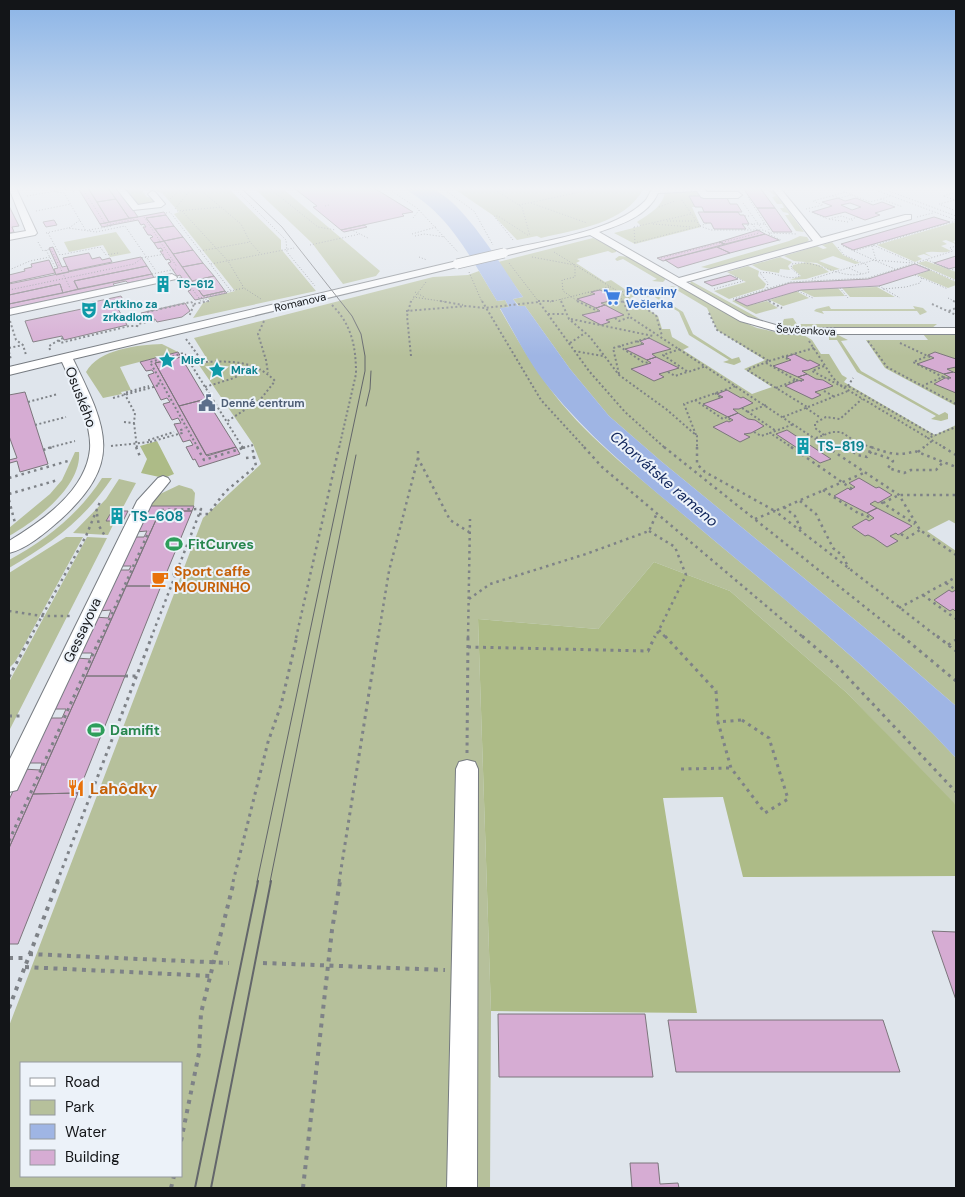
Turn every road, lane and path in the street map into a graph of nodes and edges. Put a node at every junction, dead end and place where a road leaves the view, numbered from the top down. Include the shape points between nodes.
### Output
1 (39, 244) edge
2 (53, 244) edge
3 (137, 244) edge
4 (161, 244) edge
5 (195, 244) edge
6 (212, 244) edge
7 (239, 244) edge
8 (252, 244) edge
9 (286, 244) edge
10 (315, 244) edge
11 (451, 244) edge
12 (492, 244) edge
13 (534, 244) edge
14 (617, 244) edge
15 (715, 244) edge
16 (811, 244) edge
17 (837, 244) edge
18 (838, 244) edge
19 (876, 244) edge
20 (310, 245) dead end
21 (872, 245) junction
22 (956, 246) edge
23 (56, 248) junction
24 (216, 248) junction
25 (294, 248) dead end
26 (549, 248) dead end
27 (51, 249) junction
28 (286, 249) junction
29 (46, 250) junction
30 (854, 251) junction
31 (201, 252) junction
32 (260, 252) dead end
33 (458, 252) dead end
34 (502, 252) junction
35 (118, 253) dead end
36 (196, 253) dead end
37 (169, 255) junction
38 (50, 257) junction
39 (419, 257) dead end
40 (528, 257) dead end
41 (171, 258) junction
42 (175, 258) dead end
43 (660, 258) dead end
44 (428, 260) dead end
45 (875, 260) junction
46 (925, 260) junction
47 (228, 261) junction
48 (864, 263) junction
49 (915, 263) junction
50 (211, 264) junction
51 (461, 265) junction
52 (575, 265) junction
53 (55, 267) dead end
54 (848, 268) junction
55 (896, 269) junction
56 (9, 270) edge
57 (956, 271) edge
58 (833, 272) junction
59 (174, 273) junction
60 (152, 274) dead end
61 (863, 275) junction
62 (915, 275) dead end
63 (735, 276) dead end
64 (66, 278) junction
65 (426, 278) dead end
66 (870, 278) junction
67 (922, 278) junction
68 (808, 280) junction
69 (678, 281) junction
70 (956, 281) edge
71 (879, 286) dead end
72 (609, 287) junction
73 (244, 288) junction
74 (840, 288) dead end
75 (318, 289) dead end
76 (630, 289) dead end
77 (767, 289) junction
78 (883, 289) junction
79 (948, 289) dead end
80 (9, 290) edge
81 (711, 290) dead end
82 (231, 291) junction
83 (798, 291) dead end
84 (72, 292) dead end
85 (415, 292) junction
86 (588, 292) junction
87 (619, 293) junction
88 (593, 295) dead end
89 (572, 296) junction
90 (413, 297) junction
91 (199, 298) junction
92 (426, 298) junction
93 (813, 298) dead end
94 (848, 298) dead end
95 (900, 298) dead end
96 (948, 298) dead end
97 (560, 299) junction
98 (729, 300) dead end
99 (768, 300) dead end
100 (328, 301) dead end
101 (539, 302) junction
102 (610, 302) dead end
103 (623, 302) junction
104 (956, 302) edge
105 (268, 303) dead end
106 (194, 304) junction
107 (932, 304) dead end
108 (467, 306) junction
109 (194, 308) junction
110 (485, 308) junction
111 (782, 308) dead end
112 (956, 308) edge
113 (406, 310) junction
114 (598, 311) dead end
115 (948, 311) junction
116 (147, 312) dead end
117 (548, 314) junction
118 (566, 314) junction
119 (143, 315) dead end
120 (956, 315) edge
121 (9, 316) edge
122 (135, 317) dead end
123 (186, 317) dead end
124 (630, 317) junction
125 (267, 318) dead end
126 (615, 318) dead end
127 (569, 319) junction
128 (156, 320) dead end
129 (188, 320) dead end
130 (717, 330) dead end
131 (803, 331) junction
132 (956, 331) edge
133 (14, 333) junction
134 (585, 333) junction
135 (9, 335) edge
136 (658, 335) junction
137 (653, 336) junction
138 (63, 338) dead end
139 (185, 338) dead end
140 (662, 338) junction
141 (875, 339) dead end
142 (59, 340) junction
143 (637, 341) junction
144 (901, 343) dead end
145 (569, 344) junction
146 (642, 344) dead end
147 (23, 345) junction
148 (48, 346) dead end
149 (619, 346) junction
150 (9, 348) edge
151 (814, 348) junction
152 (680, 349) junction
153 (574, 351) junction
154 (9, 352) edge
155 (660, 353) dead end
156 (663, 355) junction
157 (410, 356) dead end
158 (605, 356) junction
159 (782, 356) junction
160 (928, 356) junction
161 (27, 358) dead end
162 (66, 358) junction
163 (932, 358) dead end
164 (789, 360) dead end
165 (769, 361) junction
166 (766, 362) junction
167 (650, 363) dead end
168 (10, 366) edge
169 (256, 366) junction
170 (706, 366) junction
171 (825, 366) junction
172 (268, 372) junction
173 (668, 372) dead end
174 (688, 372) junction
175 (619, 375) junction
176 (853, 378) dead end
177 (943, 378) junction
178 (950, 379) dead end
179 (796, 380) junction
180 (802, 381) dead end
181 (160, 383) junction
182 (149, 386) dead end
183 (157, 386) junction
184 (736, 386) junction
185 (848, 386) junction
186 (922, 386) junction
187 (205, 387) junction
188 (843, 387) junction
189 (163, 388) junction
190 (776, 388) junction
191 (824, 390) dead end
192 (848, 392) junction
193 (715, 393) junction
194 (58, 394) dead end
195 (126, 395) junction
196 (834, 397) junction
197 (113, 398) dead end
198 (721, 398) dead end
199 (862, 399) junction
200 (695, 400) junction
201 (28, 402) dead end
202 (956, 403) edge
203 (766, 405) junction
204 (742, 408) dead end
205 (806, 408) junction
206 (748, 412) junction
207 (783, 416) junction
208 (66, 417) dead end
209 (822, 418) junction
210 (732, 421) dead end
211 (124, 422) dead end
212 (226, 422) junction
213 (134, 423) junction
214 (794, 424) junction
215 (35, 425) dead end
216 (956, 426) edge
217 (185, 428) junction
218 (776, 431) junction
219 (174, 432) dead end
220 (754, 432) dead end
221 (182, 433) junction
222 (770, 433) junction
223 (189, 435) junction
224 (824, 435) junction
225 (697, 436) junction
226 (935, 436) junction
227 (816, 438) junction
228 (928, 438) junction
229 (75, 441) dead end
230 (932, 441) junction
231 (150, 442) junction
232 (858, 443) junction
233 (134, 444) junction
234 (97, 447) junction
235 (855, 447) junction
236 (243, 448) junction
237 (874, 448) junction
238 (43, 450) dead end
239 (418, 451) dead end
240 (872, 452) junction
241 (918, 452) junction
242 (956, 455) edge
243 (255, 457) junction
244 (246, 458) dead end
245 (418, 458) junction
246 (141, 459) dead end
247 (68, 461) dead end
248 (943, 462) junction
249 (956, 467) edge
250 (705, 472) junction
251 (866, 472) junction
252 (698, 474) junction
253 (9, 478) edge
254 (58, 480) dead end
255 (163, 481) dead end
256 (842, 482) junction
257 (852, 489) dead end
258 (823, 490) junction
259 (9, 494) edge
260 (899, 495) junction
261 (956, 495) edge
262 (9, 500) edge
263 (799, 500) junction
264 (100, 502) dead end
265 (784, 507) junction
266 (775, 511) junction
267 (96, 513) junction
268 (656, 513) junction
269 (199, 514) junction
270 (155, 518) dead end
271 (470, 519) dead end
272 (872, 519) dead end
273 (755, 520) junction
274 (15, 523) dead end
275 (917, 525) junction
276 (151, 527) dead end
277 (920, 530) junction
278 (649, 531) junction
279 (469, 532) junction
280 (803, 534) junction
281 (901, 534) dead end
282 (105, 536) dead end
283 (9, 548) edge
284 (956, 555) edge
285 (850, 571) junction
286 (166, 574) dead end
287 (176, 574) junction
288 (956, 577) edge
289 (946, 583) junction
290 (956, 590) edge
291 (923, 595) junction
292 (468, 598) junction
293 (899, 608) junction
294 (9, 610) edge
295 (42, 616) junction
296 (88, 616) junction
297 (956, 619) edge
298 (659, 630) junction
299 (956, 640) edge
300 (948, 645) junction
301 (468, 647) junction
302 (956, 651) edge
303 (13, 669) junction
304 (9, 670) edge
305 (125, 676) dead end
306 (136, 676) junction
307 (9, 677) edge
308 (956, 681) edge
309 (718, 721) junction
310 (731, 768) junction
311 (467, 769) joint
312 (680, 769) dead end
313 (9, 783) edge
314 (956, 792) edge
315 (9, 841) edge
316 (29, 956) junction
317 (9, 958) edge
318 (214, 963) junction
319 (229, 963) dead end
320 (263, 963) dead end
321 (24, 966) junction
322 (464, 970) junction
323 (211, 976) junction
324 (9, 1008) edge
325 (182, 1135) edge
326 (303, 1188) edge
327 (462, 1188) edge

1 - 29 path via 43,251
2 - 23 path
3 - 59 path via 159,275
4 - 37 path
5 - 31 path
6 - 24 path
7 - 24 path
8 - 32 path
9 - 28 path
10 - 20 path
11 - 33 path
12 - 34 path
13 - 34 street, Romanova
14 - 69 street, Ševčenkova
15 - 43 path, bridge
16 - 69 street
17 - 48 path via 844,254
18 - 30 path
19 - 21 path
21 - 30 path
21 - 45 path
21 - 49 path
22 - 46 path via 950,248 953,251
23 - 27 path
23 - 35 path via 60,255 100,247 106,255
24 - 31 path
24 - 47 path
25 - 28 path
26 - 52 path
27 - 29 path
27 - 64 path
28 - 47 path
28 - 75 path
29 - 38 path
30 - 45 path
31 - 36 path
31 - 50 path
34 - 51 street, Romanova, bridge
34 - 101 path
37 - 41 path
37 - 64 path, bridge via 142,258 134,264
38 - 53 path
38 - 56 path
39 - 44 path
40 - 52 path
41 - 42 path
41 - 91 path
45 - 48 path
45 - 49 path
45 - 55 path
46 - 49 path
46 - 57 path
47 - 50 path
47 - 73 path
48 - 54 path
48 - 61 path via 869,270
49 - 55 path
49 - 70 path
50 - 82 path
51 - 110 path
51 - 162 street, Romanova
52 - 72 path
52 - 89 path via 576,277 562,280 563,290
54 - 58 path
54 - 61 path
55 - 66 path
58 - 61 path
58 - 68 path
58 - 77 path via 813,263 792,264 790,268 800,276 795,279 771,272 760,273 768,282
59 - 60 path, bridge
59 - 121 street
61 - 66 path
62 - 67 path
63 - 81 path via 743,281
64 - 80 path
64 - 84 path
65 - 85 path via 428,280
66 - 68 path
67 - 78 path via 920,282 906,287
67 - 79 path
68 - 77 path
69 - 131 street, Ševčenkova via 744,319 771,328
71 - 78 path
72 - 86 path
72 - 87 path
73 - 82 path
73 - 105 path
74 - 94 path
76 - 87 path
77 - 98 path
78 - 95 path
82 - 91 path
83 - 93 path
85 - 90 path
85 - 92 path
86 - 88 path
86 - 89 path
87 - 103 path
87 - 140 path via 656,315
89 - 97 path
89 - 114 path
90 - 92 path
90 - 113 path
91 - 106 path via 200,301 209,301
92 - 108 path
96 - 104 path
97 - 101 path
97 - 118 path
99 - 111 path
100 - 318 path via 345,316 354,340 355,382 282,705 268,742
101 - 110 path
101 - 117 path
102 - 103 path
103 - 124 path
106 - 109 path
106 - 116 path
107 - 115 path
108 - 110 path
108 - 113 path
109 - 123 path
109 - 129 path
110 - 268 path via 541,400 602,467
112 - 115 path
113 - 157 path
115 - 120 path
117 - 118 path
117 - 145 path
118 - 127 path
119 - 122 path
121 - 133 path
124 - 126 path via 619,321
124 - 136 path
125 - 172 path via 258,333 260,348 269,365
127 - 134 path
127 - 137 path
128 - 142 path
130 - 165 path
131 - 132 street, Ševčenkova
131 - 151 path
133 - 135 path
133 - 147 path via 16,340
134 - 145 path
134 - 158 path
136 - 137 path
136 - 140 path
137 - 143 path
138 - 142 path
139 - 169 path via 203,362 239,362
140 - 152 path
141 - 186 path via 867,339 887,367
142 - 148 path
143 - 146 path
143 - 149 path
144 - 160 path
145 - 153 path
147 - 150 path
147 - 161 path
149 - 167 path
149 - 175 path via 613,348
151 - 159 path
151 - 171 path
152 - 156 path
152 - 170 path
153 - 158 path
153 - 252 path via 625,412
154 - 168 path
155 - 156 path
156 - 174 path
158 - 175 path
159 - 164 path
159 - 165 path
160 - 163 path
160 - 177 path via 914,362
162 - 168 street, Romanova
162 - 234 street, Osuského via 92,423
165 - 166 path
166 - 179 path
166 - 190 path via 747,370
169 - 172 path
169 - 187 path via 234,378
170 - 174 path
170 - 184 path
171 - 188 path
171 - 188 path via 811,370
172 - 212 path via 275,381 268,394
173 - 174 path via 675,376
175 - 225 path
176 - 185 path
177 - 178 path
177 - 186 path
179 - 180 path
179 - 190 path
181 - 183 path
181 - 187 path via 150,362 184,353
181 - 189 path
182 - 195 path via 124,393
183 - 189 path
183 - 195 path
184 - 193 path
184 - 203 path
185 - 188 path
185 - 226 path
186 - 202 path
187 - 212 path
188 - 192 path
189 - 217 path
190 - 205 path
191 - 196 path
192 - 196 path
192 - 199 path
193 - 198 path
193 - 200 path
194 - 201 path
195 - 197 path
195 - 213 path via 135,413
196 - 205 path
199 - 209 path via 840,419
199 - 228 path
200 - 210 path via 723,419 727,417
200 - 225 path via 684,404
203 - 206 path
203 - 207 path
204 - 206 path
205 - 207 path
205 - 209 path
206 - 218 path
207 - 214 path
208 - 215 path
209 - 224 path via 814,426
211 - 213 path
212 - 236 path
213 - 233 path
214 - 218 path
214 - 227 path
216 - 226 path
217 - 221 path
217 - 223 path
218 - 222 path
219 - 231 path
220 - 222 path via 761,436
221 - 223 path
221 - 231 path
222 - 256 path
223 - 236 path via 204,460
224 - 227 path
224 - 232 path via 841,432
225 - 250 path via 697,464
226 - 228 path
227 - 251 path
228 - 230 path
229 - 238 path
230 - 241 path
230 - 242 path
231 - 233 path
232 - 235 path
232 - 237 path
233 - 234 path
233 - 246 path
234 - 283 street, Osuského via 91,470 72,498 48,522
235 - 240 path
235 - 240 path via 852,451 857,455 867,457
236 - 243 path via 252,445
237 - 240 path
237 - 241 path via 898,454
239 - 245 path
240 - 248 path via 891,459 888,468 904,473 936,470
241 - 248 path
243 - 244 path
243 - 269 path via 256,466 225,492 208,514
245 - 279 path via 450,520
245 - 326 path via 389,571 370,683 332,930
247 - 253 path
248 - 249 path
250 - 252 path
250 - 266 path
251 - 256 path
251 - 260 path
252 - 273 path
254 - 259 path
255 - 296 street, Gessayova via 145,501
256 - 257 path
256 - 258 path
258 - 263 path
258 - 272 path via 861,516 864,514
260 - 261 path
260 - 275 path
260 - 275 path via 882,502
262 - 274 path
263 - 265 path
263 - 285 path via 816,514 833,548 844,556
264 - 267 path
265 - 266 path
265 - 280 path via 795,516
266 - 273 path
266 - 280 path
267 - 282 path
267 - 295 path
268 - 278 path
268 - 314 path via 837,666
269 - 270 path via 201,509 159,509
269 - 287 path
271 - 279 path
273 - 308 path
275 - 277 path
276 - 315 path
277 - 281 path via 907,538
277 - 284 path
278 - 292 path via 490,584
278 - 298 path via 675,547 686,575
279 - 292 path
280 - 285 path
285 - 293 path
286 - 287 path
287 - 306 path
288 - 289 path
289 - 290 path
289 - 291 path
291 - 293 path
291 - 297 path
292 - 301 path
293 - 300 path
294 - 295 path
295 - 296 path
295 - 303 path
296 - 313 street, Gessayova
298 - 301 path via 648,651
298 - 309 path via 716,691
299 - 300 path
300 - 302 path
301 - 311 path
303 - 304 path
303 - 307 path
305 - 306 path
306 - 316 path
309 - 310 path
309 - 310 path via 742,720 769,738 788,799 765,813
310 - 312 path
311 - 322 street
316 - 317 path
316 - 318 path
316 - 321 path
318 - 319 path
318 - 323 path
320 - 322 path
321 - 323 path
321 - 324 path
322 - 327 street
323 - 325 path

